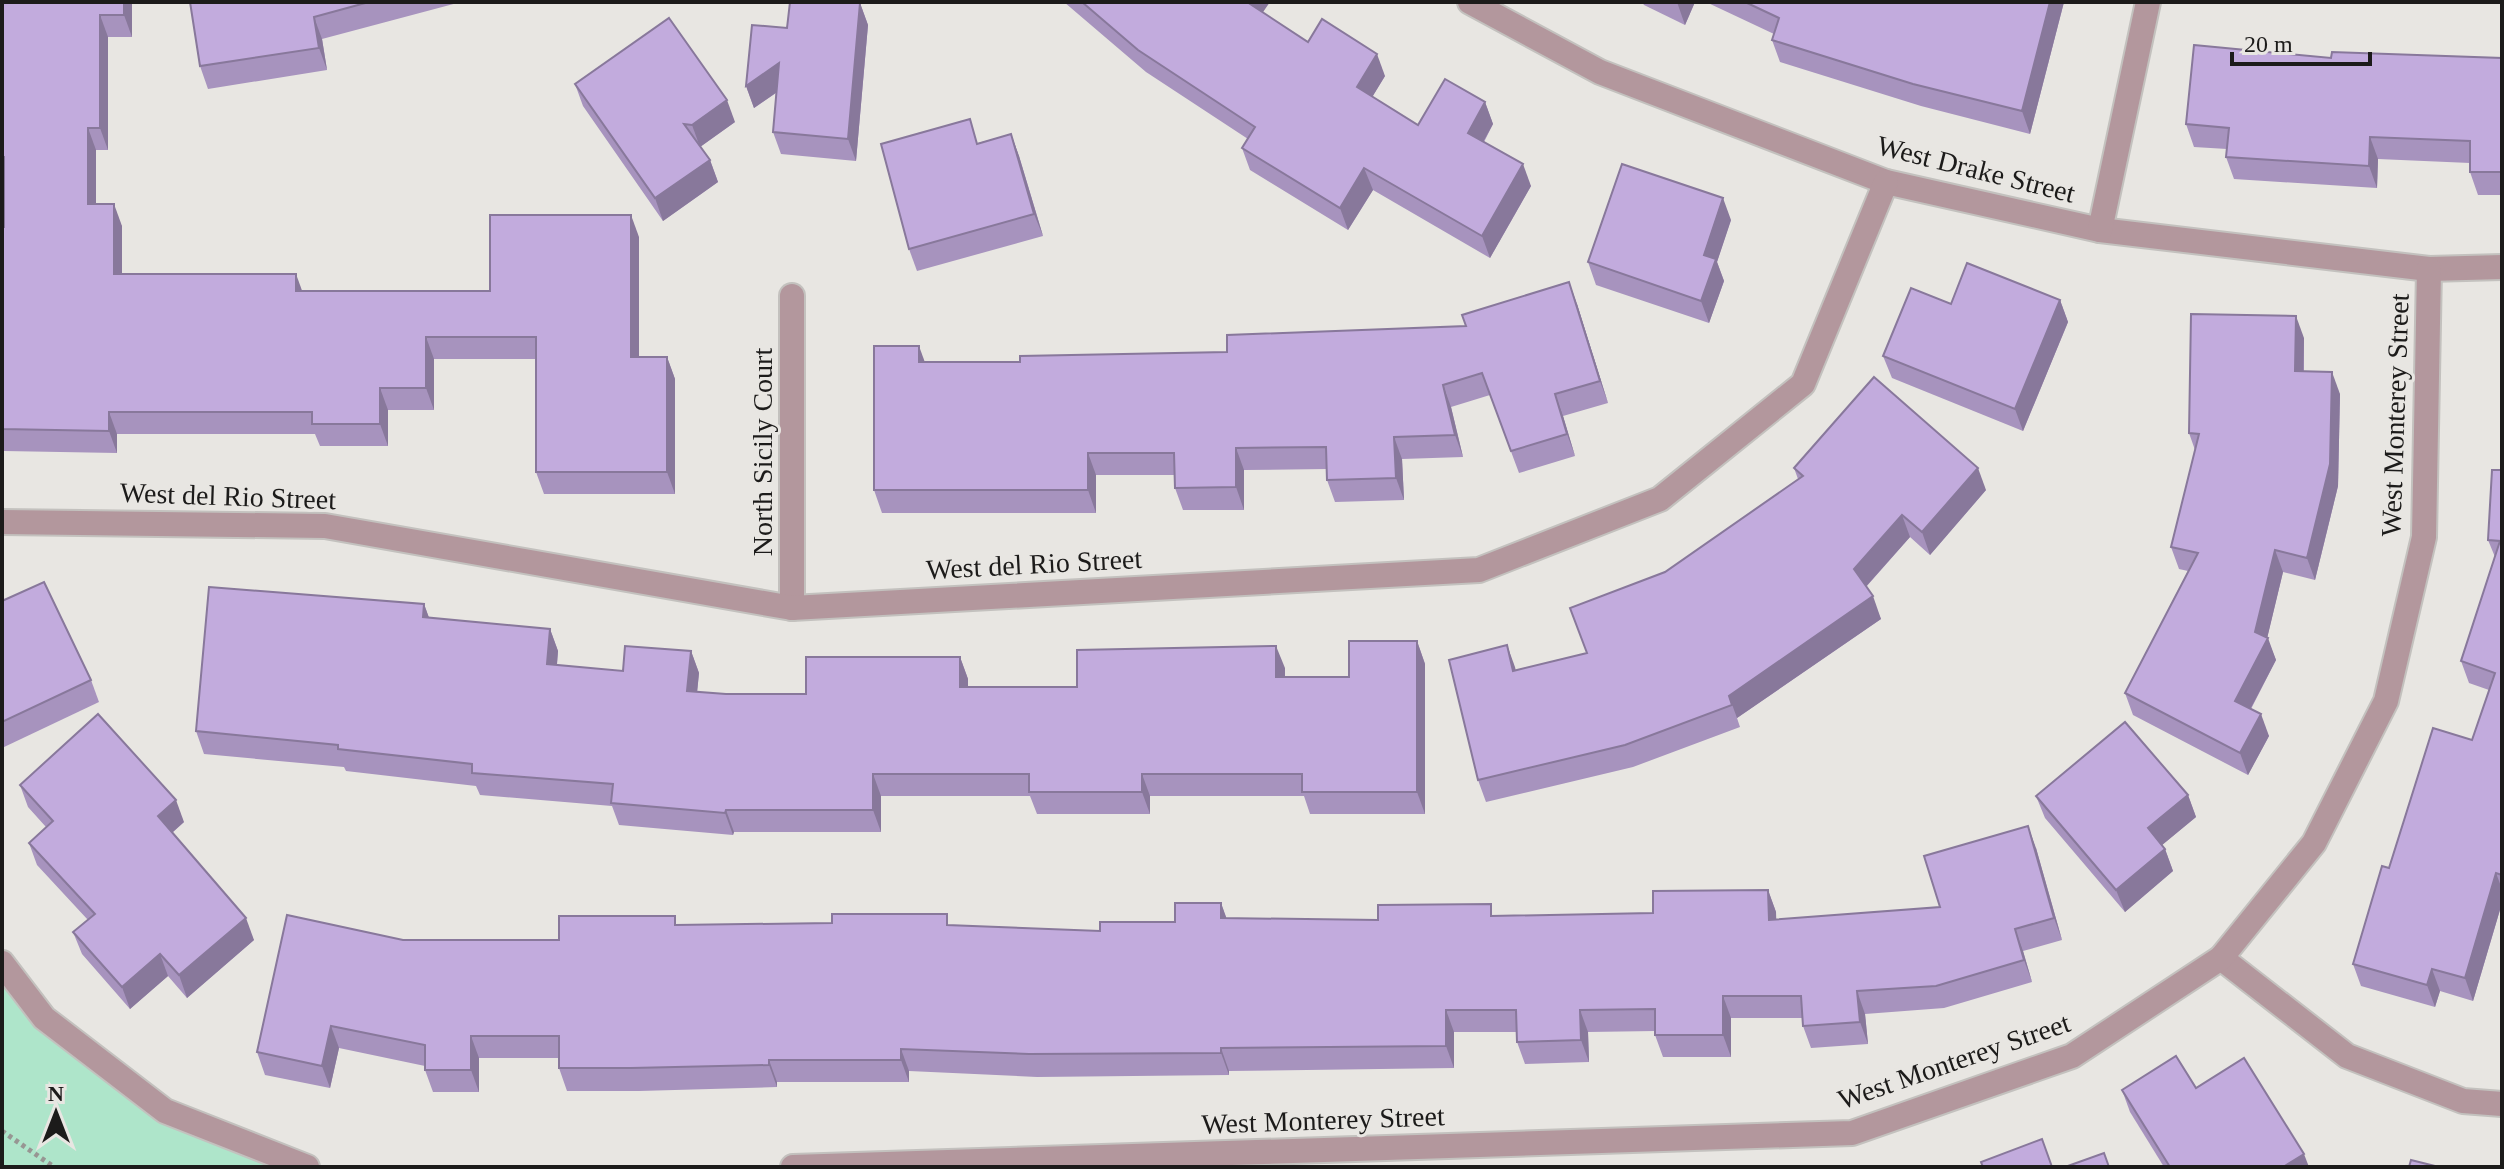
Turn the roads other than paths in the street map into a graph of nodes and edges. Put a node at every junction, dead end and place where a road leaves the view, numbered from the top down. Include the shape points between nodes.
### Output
1 (1470, 2) edge
2 (2148, 2) edge
3 (1886, 182) junction
4 (2100, 230) junction
5 (2502, 267) edge
6 (2429, 269) junction
7 (792, 296) dead end
8 (2, 522) edge
9 (792, 608) junction
10 (2221, 958) junction
11 (2, 963) edge
12 (2502, 1104) edge
13 (307, 1167) edge
14 (793, 1167) edge

1 - 3 street, West Drake Street via 1600,72
2 - 4 street
3 - 4 street, West Drake Street
3 - 9 street, West del Rio Street via 1803,384 1660,499 1479,570
4 - 6 street, West Drake Street
5 - 6 street, West Drake Street
6 - 10 street, West Monterey Street via 2424,537 2386,701 2314,843
7 - 9 street, North Sicily Court
8 - 9 street, West del Rio Street via 325,526
10 - 12 street via 2347,1056 2463,1101
10 - 14 street, West Monterey Street via 2072,1056 1852,1133
11 - 13 street via 44,1018 165,1111

